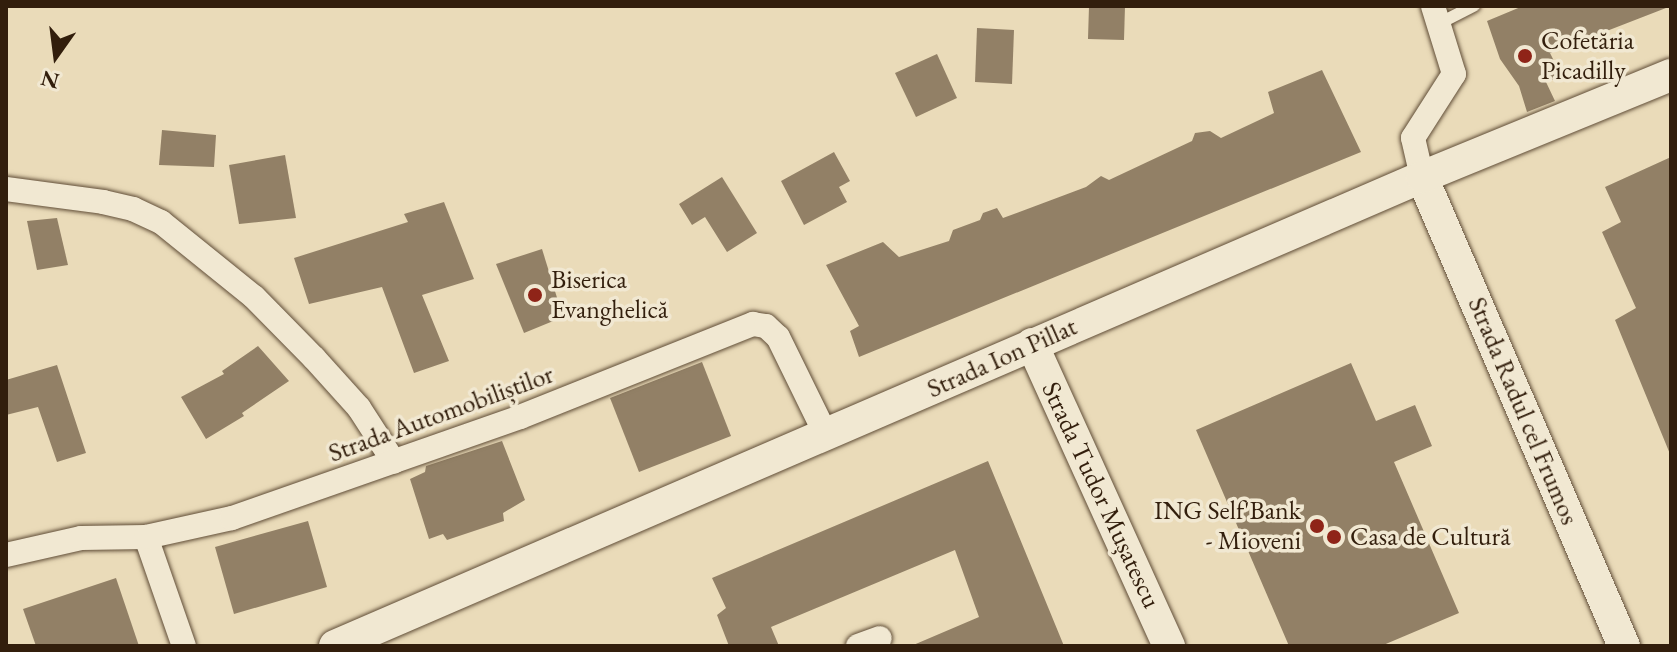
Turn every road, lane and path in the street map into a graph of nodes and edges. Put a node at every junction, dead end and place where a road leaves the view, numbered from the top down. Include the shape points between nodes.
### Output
1 (1474, 6) edge
2 (1436, 14) edge
3 (1671, 75) edge
4 (1422, 177) junction
5 (6, 189) edge
6 (1032, 344) junction
7 (826, 435) junction
8 (394, 462) junction
9 (146, 537) junction
10 (6, 555) edge
11 (184, 646) edge
12 (335, 646) edge
13 (1169, 646) edge
14 (1624, 646) edge

1 - 2 lane
2 - 4 street via 1454,74 1413,138
3 - 4 street, Strada Ion Pillat
4 - 6 street, Strada Ion Pillat
4 - 14 street, Strada Radul cel Frumos
5 - 8 street via 103,202 161,222 254,297 314,358 359,408
6 - 7 street, Strada Ion Pillat
6 - 13 street, Strada Tudor Mușatescu
7 - 8 street, Strada Automobiliștilor via 778,337 766,326 753,324
7 - 12 street, Strada Ion Pillat
8 - 9 street, Strada Automobiliștilor via 232,518
9 - 10 street, Strada Automobiliștilor via 81,538
9 - 11 street

